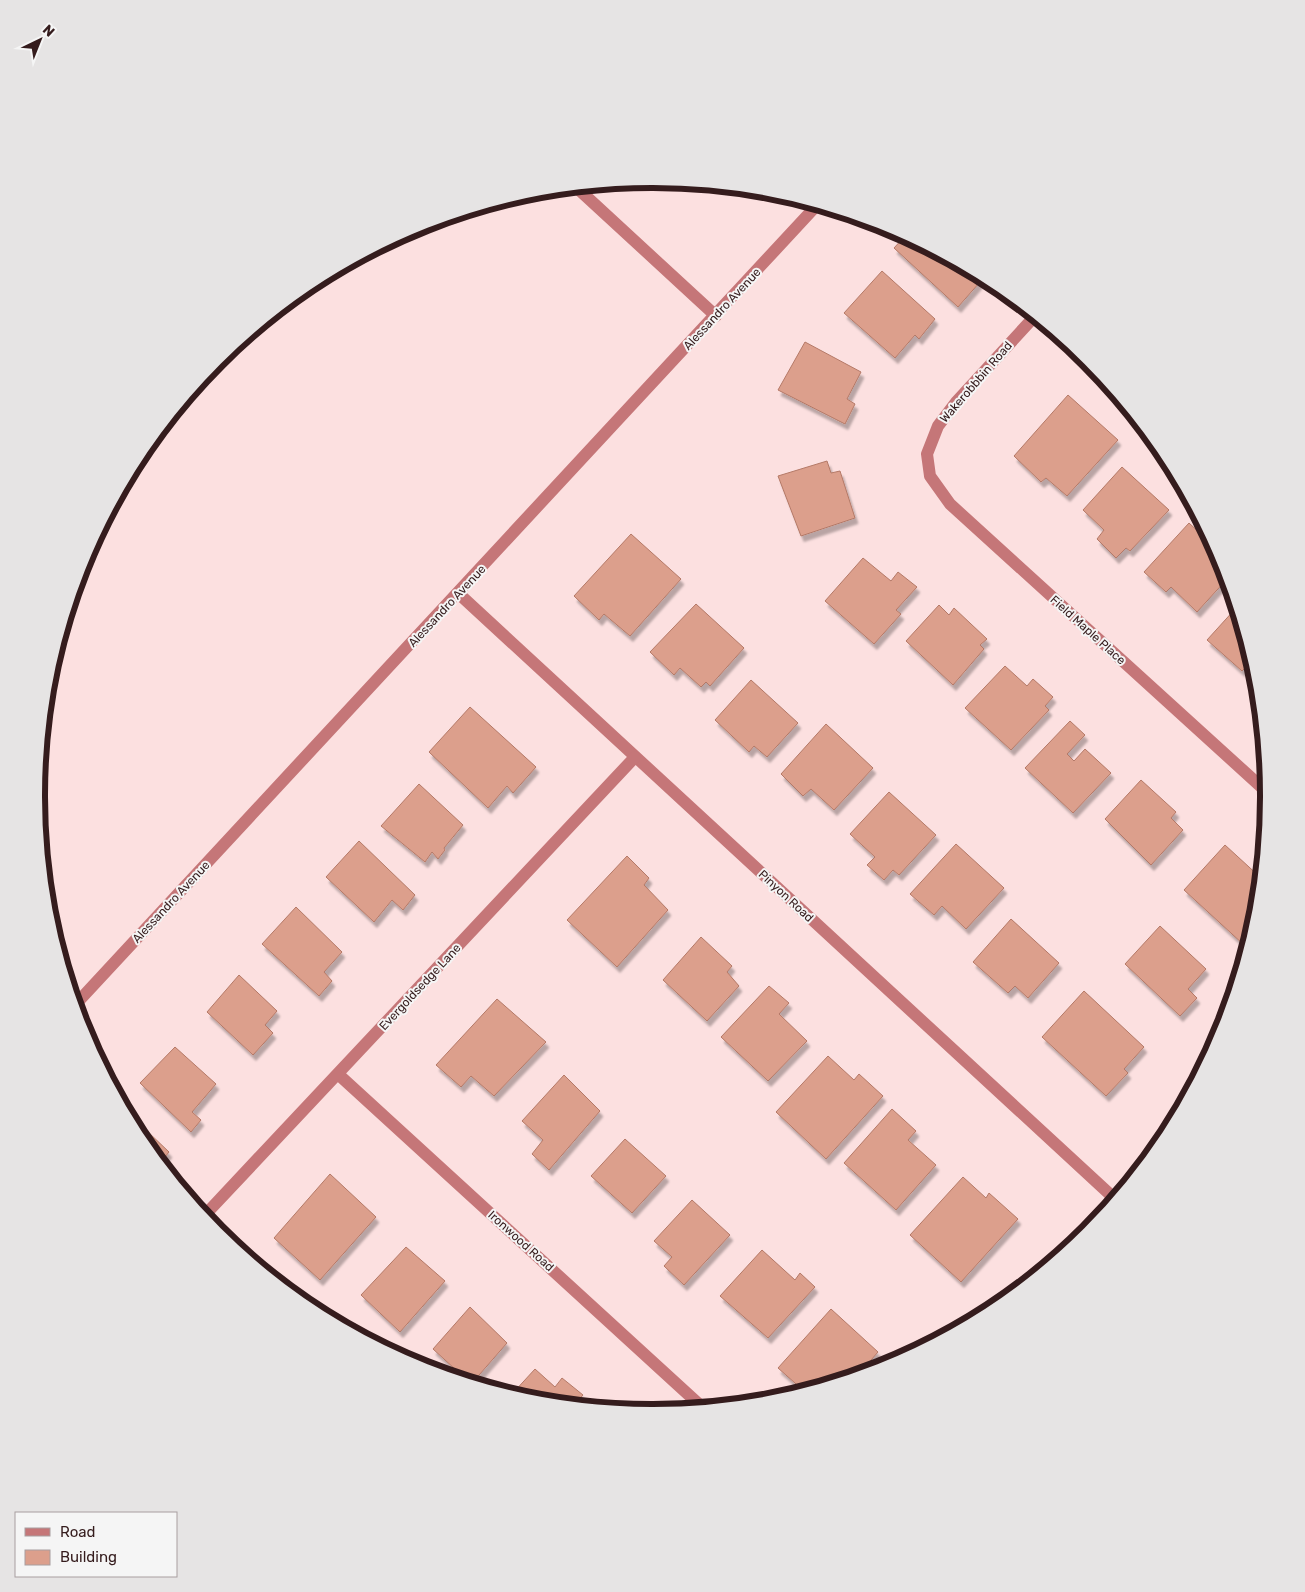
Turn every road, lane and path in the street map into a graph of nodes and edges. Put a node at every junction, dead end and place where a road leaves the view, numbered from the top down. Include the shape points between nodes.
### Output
1 (583, 193) edge
2 (813, 210) edge
3 (716, 316) junction
4 (1031, 321) edge
5 (927, 454) joint
6 (458, 593) junction
7 (636, 757) junction
8 (1260, 786) edge
9 (80, 999) edge
10 (339, 1075) junction
11 (1110, 1195) edge
12 (209, 1211) edge
13 (696, 1402) edge

1 - 3 street
2 - 3 street, Alessandro Avenue
3 - 6 street, Alessandro Avenue
4 - 5 street, Wakerobbbin Road via 957,401 938,426
5 - 8 street, Field Maple Place via 930,476 950,504
6 - 7 street, Pinyon Road
6 - 9 street, Alessandro Avenue
7 - 10 street, Evergoldsedge Lane
7 - 11 street, Pinyon Road
10 - 12 street, Evergoldsedge Lane
10 - 13 street, Ironwood Road

